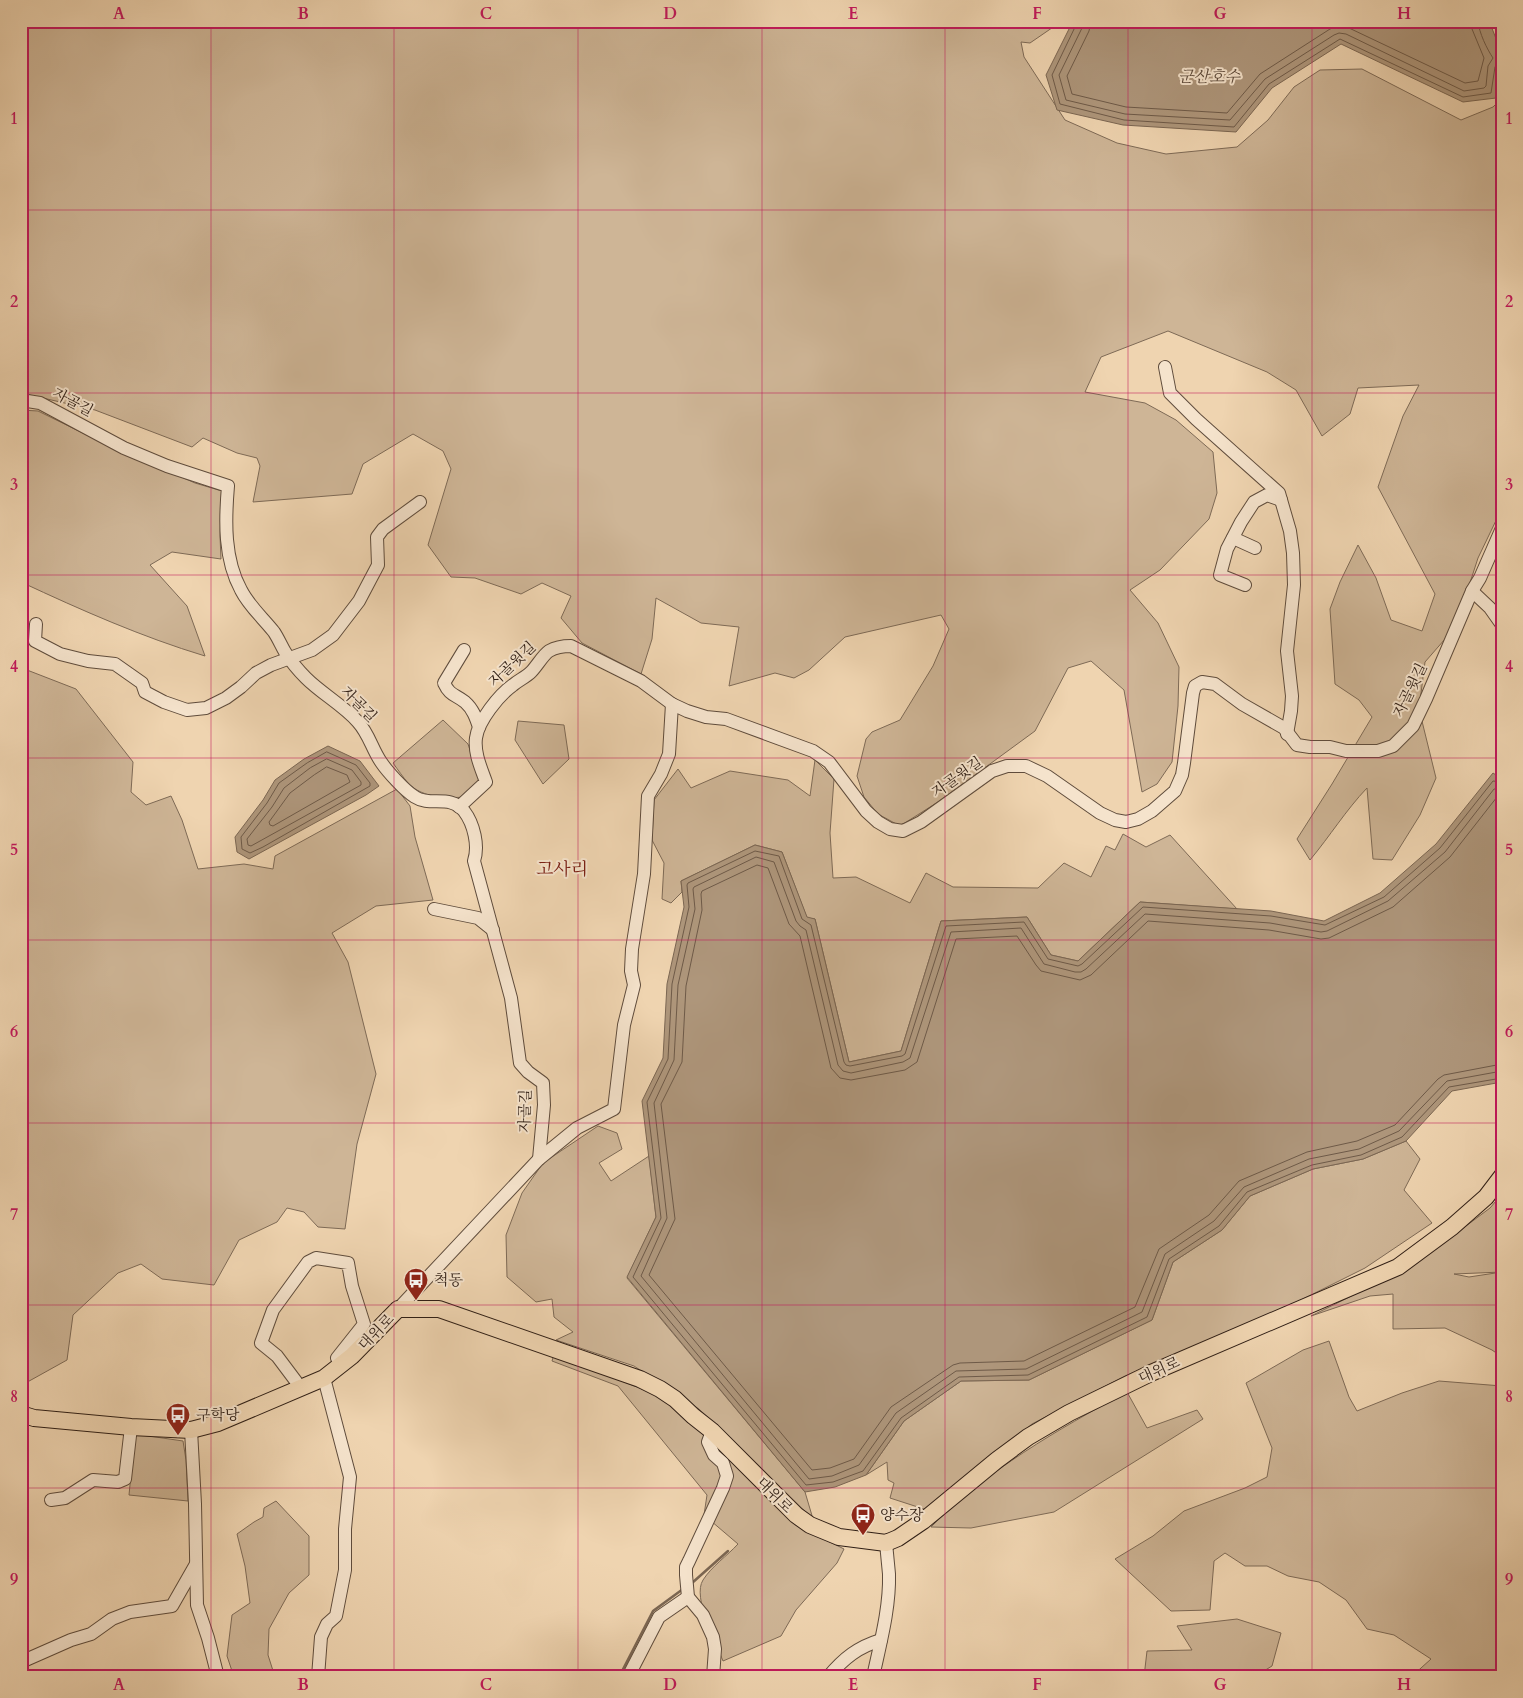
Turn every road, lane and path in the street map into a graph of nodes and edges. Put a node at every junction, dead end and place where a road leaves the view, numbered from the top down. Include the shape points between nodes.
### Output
1 (1165, 367) dead end
2 (21, 400) edge
3 (1281, 500) junction
4 (420, 502) dead end
5 (1502, 528) edge
6 (1233, 538) junction
7 (1256, 548) dead end
8 (1245, 585) dead end
9 (1472, 591) junction
10 (36, 624) dead end
11 (1502, 625) edge
12 (464, 650) dead end
13 (290, 658) junction
14 (672, 704) junction
15 (479, 727) junction
16 (1287, 734) junction
17 (459, 807) junction
18 (434, 909) dead end
19 (493, 930) junction
20 (539, 1160) junction
21 (1502, 1176) edge
22 (398, 1309) junction
23 (340, 1365) junction
24 (324, 1378) junction
25 (301, 1388) junction
26 (21, 1414) edge
27 (131, 1427) junction
28 (191, 1430) junction
29 (712, 1431) junction
30 (50, 1500) dead end
31 (886, 1543) junction
32 (196, 1564) junction
33 (688, 1590) junction
34 (881, 1640) junction
35 (21, 1662) edge
36 (218, 1677) edge
37 (318, 1677) edge
38 (628, 1677) edge
39 (713, 1677) edge
40 (828, 1677) edge
41 (873, 1677) edge

1 - 3 street via 1170,392 1272,486
2 - 13 street, 자골길 via 40,403 124,448 166,466 228,486 228,549 235,576 241,592 275,633
3 - 6 street via 1267,495 1254,502
3 - 16 street via 1290,532 1294,585 1287,651 1292,711
4 - 13 street via 383,529 377,538 378,565 344,622 333,635 312,650
5 - 9 street, 자골윗길
6 - 7 street
6 - 8 street via 1220,576
9 - 11 street
9 - 16 street, 자골윗길 via 1413,726 1393,746 1378,751 1310,747 1297,745
10 - 13 street via 35,641 60,654 115,664 142,683 145,692 187,710 206,708 234,692 256,673
12 - 15 street via 444,683 448,692 467,703
13 - 17 street, 자골길 via 305,678 356,720 381,762 415,798
14 - 15 street, 자골윗길 via 641,681 571,646 559,646 547,652 530,673 501,694
14 - 16 street, 자골윗길 via 700,715 726,719 813,751 829,762 878,822 890,829 903,830 921,822 992,771 1007,766 1026,766 1047,776 1115,820 1138,819 1175,791 1182,775 1192,693 1202,682 1215,684 1284,728
14 - 20 street via 669,754 648,796 644,874 632,949 634,985 624,1025 614,1109 577,1128
15 - 17 street, 자골윗길 via 476,753 486,782
17 - 19 street, 자골길 via 470,820 477,852 474,861
18 - 19 street via 478,918
19 - 20 street, 자골길 via 511,998 520,1063 543,1083
20 - 22 street
21 - 31 main road, 대위로 via 1486,1197 1452,1227 1398,1267 1151,1373 1069,1413 1028,1436 923,1521
22 - 23 main road, 대위로
22 - 29 main road, 대위로 via 439,1309 640,1379 676,1399
23 - 24 main road, 대위로
23 - 25 street via 337,1358 364,1324 348,1263 316,1258 308,1262 273,1310 262,1343
24 - 25 main road, 대위로
24 - 37 street via 350,1477 344,1530 345,1570 336,1616 327,1624 321,1637
25 - 28 main road, 대위로 via 218,1423
26 - 27 main road, 대위로
27 - 28 main road, 대위로
27 - 30 street via 125,1479 118,1482 93,1480 65,1498
28 - 32 street
29 - 31 main road, 대위로 via 796,1515 838,1537
29 - 33 street via 708,1442 727,1476 686,1568
31 - 34 street via 889,1575
32 - 35 street via 172,1606 130,1612 112,1619 91,1634
32 - 36 street via 197,1605
33 - 38 street via 659,1617
33 - 39 street via 713,1636
34 - 40 street via 848,1656
34 - 41 street

